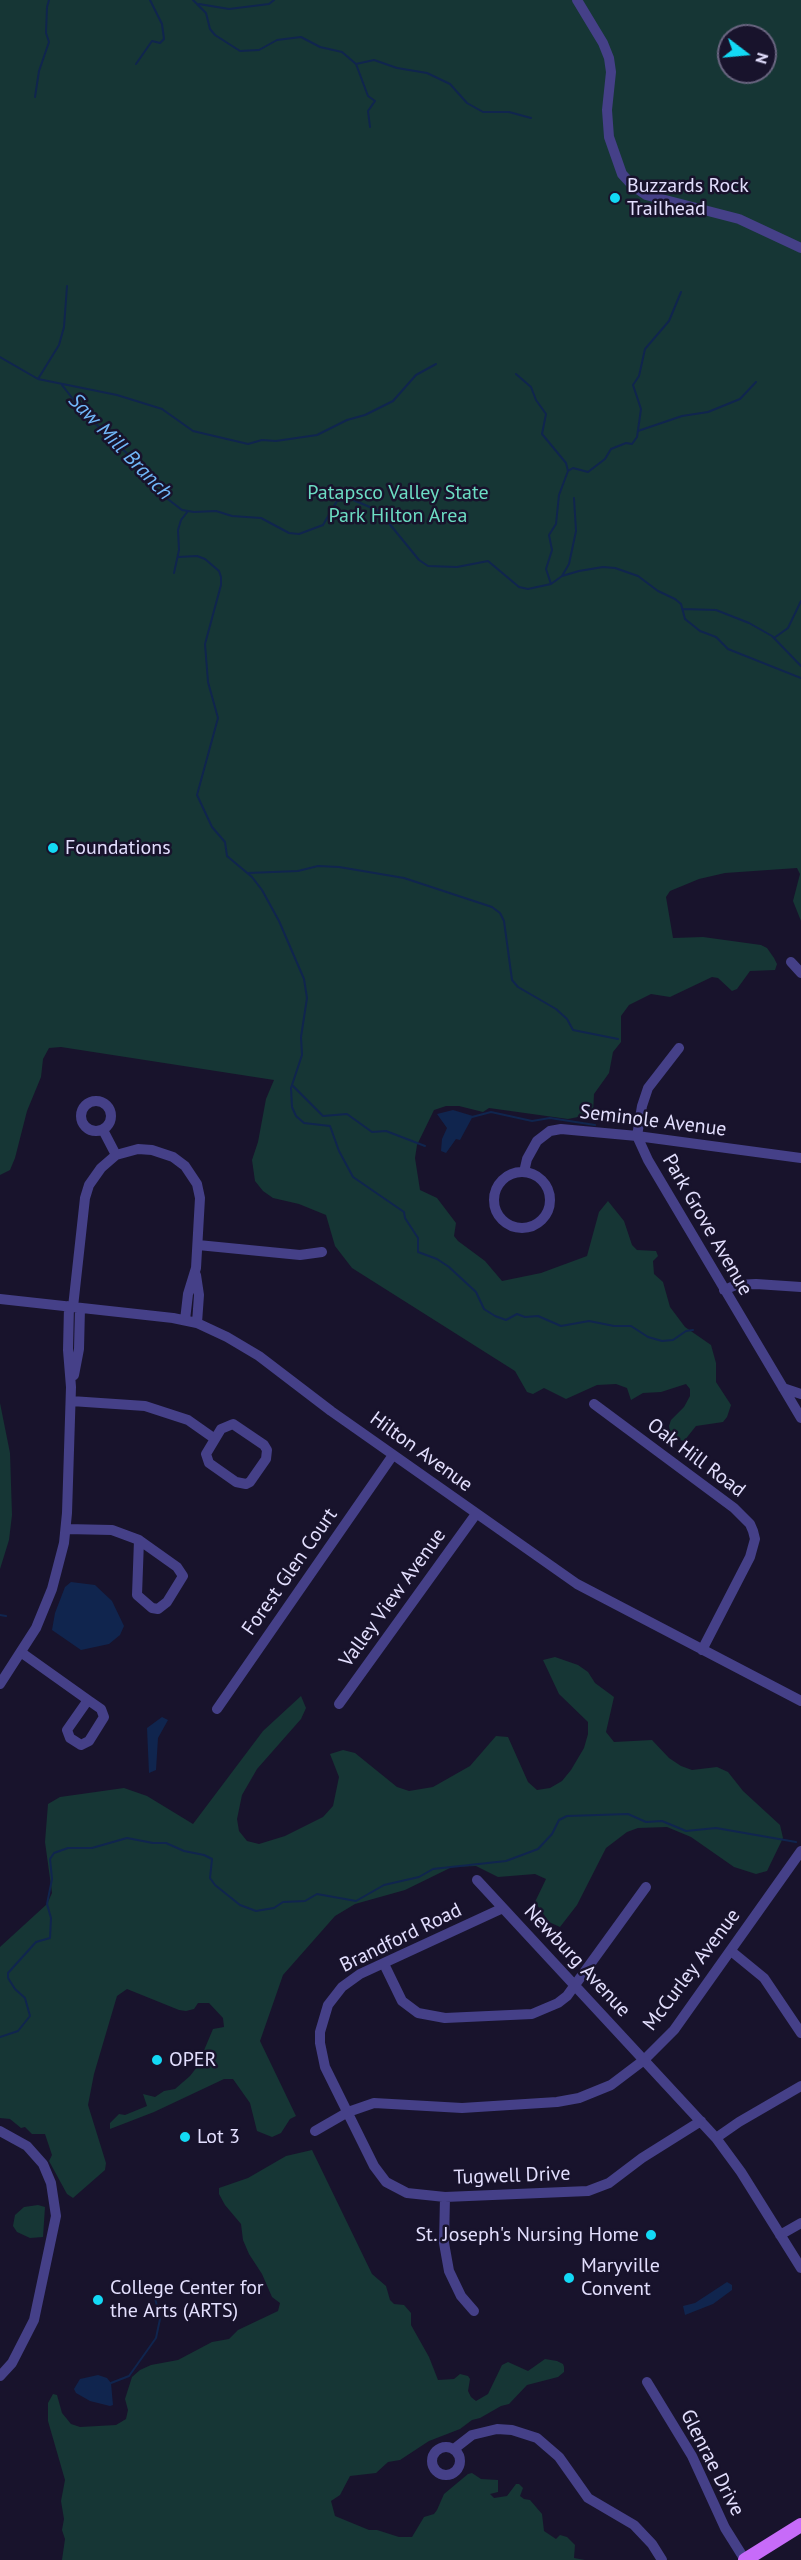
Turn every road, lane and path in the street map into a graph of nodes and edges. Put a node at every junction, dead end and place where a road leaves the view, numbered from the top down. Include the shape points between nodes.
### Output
1 (577, 0) edge
2 (801, 248) edge
3 (791, 962) dead end
4 (801, 973) edge
5 (679, 1048) dead end
6 (104, 1130) dead end
7 (637, 1136) junction
8 (116, 1155) junction
9 (801, 1158) edge
10 (524, 1172) junction
11 (198, 1245) junction
12 (322, 1252) dead end
13 (196, 1268) junction
14 (801, 1287) edge
15 (724, 1290) junction
16 (0, 1299) edge
17 (74, 1307) junction
18 (185, 1320) junction
19 (197, 1323) junction
20 (783, 1388) junction
21 (801, 1394) edge
22 (71, 1401) junction
23 (594, 1404) dead end
24 (801, 1418) edge
25 (215, 1438) junction
26 (393, 1455) junction
27 (476, 1514) junction
28 (66, 1529) junction
29 (139, 1540) junction
30 (702, 1650) junction
31 (22, 1653) junction
32 (0, 1684) edge
33 (88, 1700) dead end
34 (801, 1701) edge
35 (339, 1704) dead end
36 (217, 1709) dead end
37 (800, 1854) edge
38 (477, 1880) dead end
39 (646, 1887) dead end
40 (503, 1908) junction
41 (731, 1951) junction
42 (384, 1964) junction
43 (575, 1986) junction
44 (801, 2033) edge
45 (644, 2060) junction
46 (801, 2086) edge
47 (348, 2112) junction
48 (701, 2121) junction
49 (0, 2131) edge
50 (315, 2131) dead end
51 (716, 2138) junction
52 (445, 2197) junction
53 (801, 2223) edge
54 (780, 2235) junction
55 (801, 2268) edge
56 (474, 2311) dead end
57 (0, 2376) edge
58 (647, 2382) dead end
59 (454, 2450) dead end
60 (801, 2525) edge
61 (662, 2560) edge
62 (745, 2560) edge

1 - 2 street via 609,58 609,136 622,174 646,195 739,219
3 - 4 street
5 - 7 street via 648,1088
6 - 8 street
7 - 9 street, Seminole Avenue
7 - 10 street, Seminole Avenue via 555,1130 537,1141
7 - 15 street, Park Grove Avenue
8 - 11 street via 153,1150 185,1166 200,1198
8 - 17 street via 96,1173 87,1191
10 - 10 street via 502,1180 494,1201 501,1218 513,1226 531,1226 543,1218 549,1200 541,1179
11 - 12 street via 300,1255
11 - 13 street
13 - 18 street
13 - 19 street
14 - 15 street via 756,1284
15 - 20 street, Park Grove Avenue
16 - 17 street, Hilton Avenue
17 - 18 street, Hilton Avenue
17 - 22 street via 79,1349
18 - 19 street, Hilton Avenue
19 - 26 street, Hilton Avenue via 259,1356
20 - 21 street
20 - 24 street, Park Grove Avenue
22 - 25 street via 160,1409 188,1420
22 - 28 street
23 - 30 street, Oak Hill Road via 750,1524 754,1539 750,1557
25 - 25 street via 206,1454 209,1463 236,1482 250,1482 266,1460 264,1445 232,1424 221,1429
26 - 27 street, Hilton Avenue
26 - 36 street, Forest Glen Court
27 - 30 street, Hilton Avenue via 593,1594
27 - 35 street, Valley View Avenue
28 - 29 street via 112,1530
28 - 31 street via 52,1589
29 - 29 street via 136,1595 158,1609 183,1576 177,1567
30 - 34 street, Hilton Avenue
31 - 32 street
31 - 33 street
37 - 41 street, McCurley Avenue
38 - 40 street, Newburg Avenue
39 - 43 street
40 - 42 street, Brandford Road
40 - 43 street, Newburg Avenue
41 - 44 street via 765,1978
41 - 45 street, McCurley Avenue via 674,2030
42 - 43 street via 402,2001 409,2009 430,2017 532,2014 558,2003
42 - 47 street, Brandford Road via 342,1987 322,2019 320,2043 325,2067
43 - 45 street, Newburg Avenue
45 - 47 street, McCurley Avenue via 611,2085 557,2102 462,2108 384,2102
45 - 48 street, Newburg Avenue
46 - 51 street
47 - 50 street, McCurley Avenue
47 - 52 street, Tugwell Drive via 386,2182 406,2193
48 - 51 street, Newburg Avenue
48 - 52 street, Tugwell Drive via 600,2188
49 - 57 street via 27,2146 43,2164 56,2210 34,2320 12,2363
51 - 54 street, Newburg Avenue
52 - 56 street via 448,2271
53 - 54 street
54 - 55 street, Newburg Avenue
58 - 62 street, Glenrae Drive via 692,2456 725,2528
59 - 61 street via 472,2435 497,2429 537,2438 559,2457 588,2498 634,2525
60 - 62 main road

